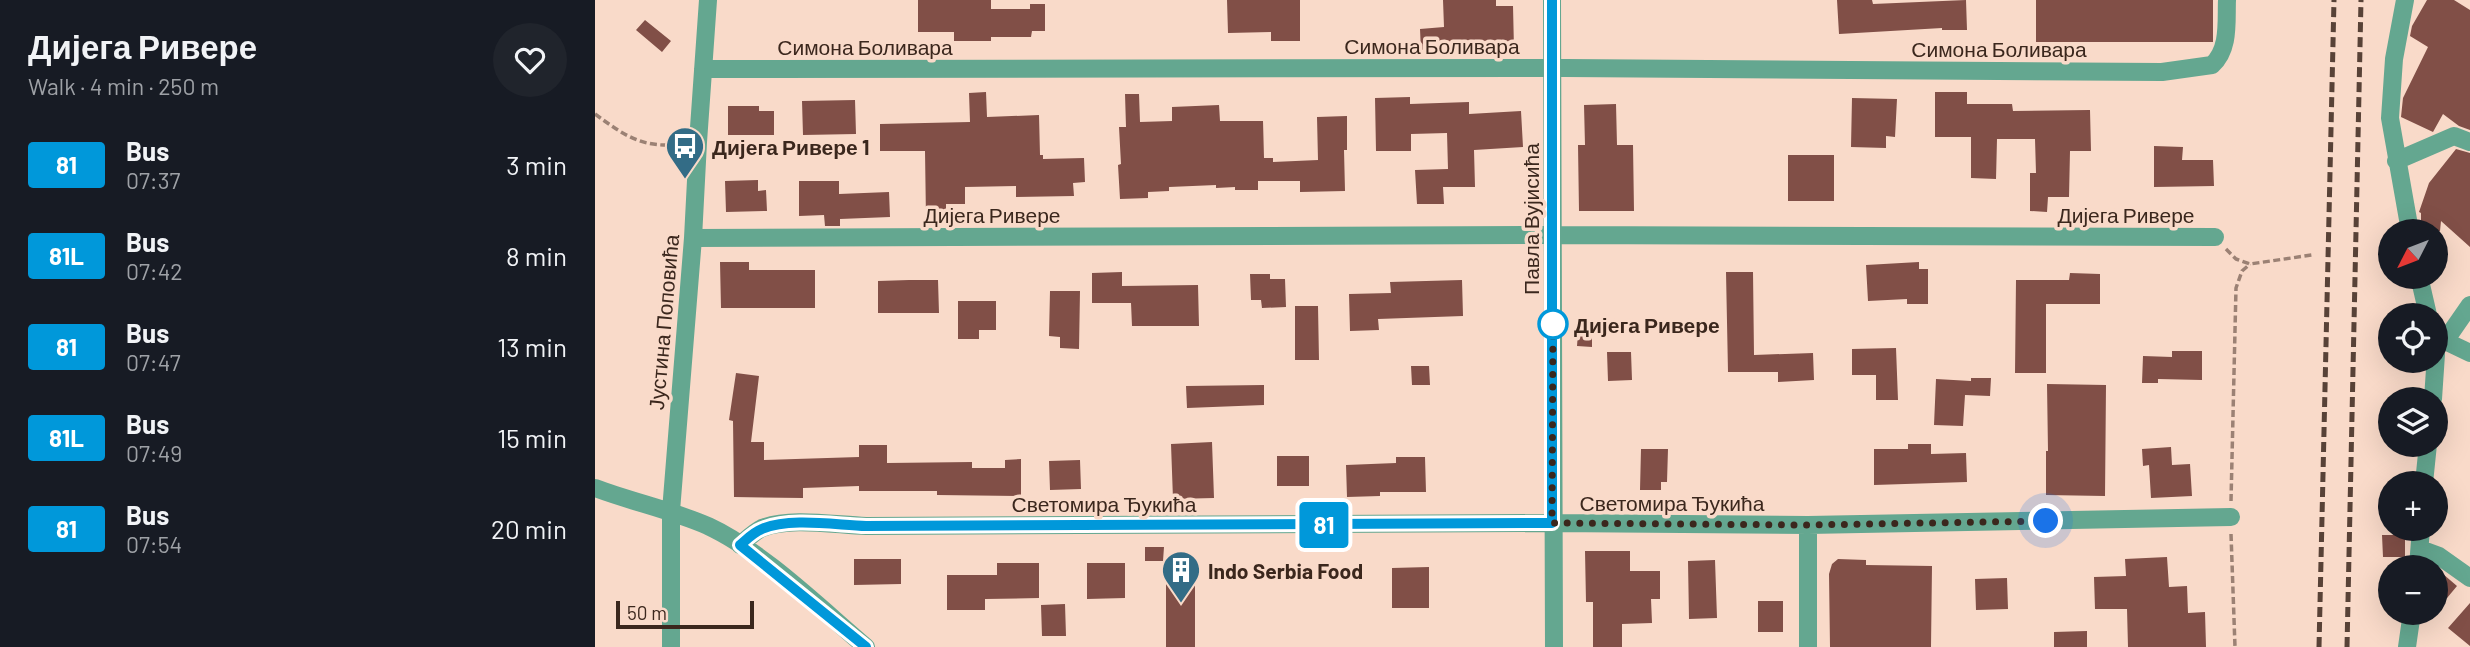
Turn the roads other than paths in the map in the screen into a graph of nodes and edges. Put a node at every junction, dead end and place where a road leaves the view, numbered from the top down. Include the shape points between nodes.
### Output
1 (690, 0) edge
2 (1552, 0) edge
3 (2227, 0) edge
4 (2405, 0) edge
5 (708, 1) edge
6 (1553, 68) junction
7 (703, 69) junction
8 (2470, 142) edge
9 (2396, 161) junction
10 (2408, 219) edge
11 (1553, 234) junction
12 (2215, 237) road end
13 (693, 238) junction
14 (2470, 305) edge
15 (2448, 333) edge
16 (2448, 347) edge
17 (2470, 353) edge
18 (595, 488) edge
19 (671, 511) junction
20 (2231, 517) road end
21 (1552, 523) junction
22 (1808, 525) junction
23 (740, 545) junction
24 (2448, 562) edge
25 (2470, 578) edge
26 (2410, 625) edge
27 (671, 647) edge
28 (866, 647) edge
29 (1554, 647) edge
30 (1808, 647) edge
31 (2407, 647) edge

1 - 5 street
2 - 6 street, Павла Вујисића
3 - 6 street, Симона Боливара via 2225,41 2218,59 2212,65 2162,72
4 - 9 street via 2390,118
5 - 7 street, Јустина Поповића
6 - 7 street, Симона Боливара
6 - 11 street, Павла Вујисића
7 - 13 street, Јустина Поповића
8 - 9 street via 2454,136
9 - 10 street
11 - 12 street, Дијега Ривере
11 - 13 street, Дијега Ривере
11 - 21 street, Павла Вујисића
13 - 19 street, Јустина Поповића
14 - 15 street
16 - 17 street
18 - 19 street
19 - 23 street
19 - 27 street, Јустина Поповића
20 - 22 street, Светомира Ђукића
21 - 22 street, Светомира Ђукића
21 - 23 street, Светомира Ђукића via 794,523 759,530
21 - 29 street, Павла Вујисића
22 - 30 street
23 - 28 street
24 - 25 street
26 - 31 street

